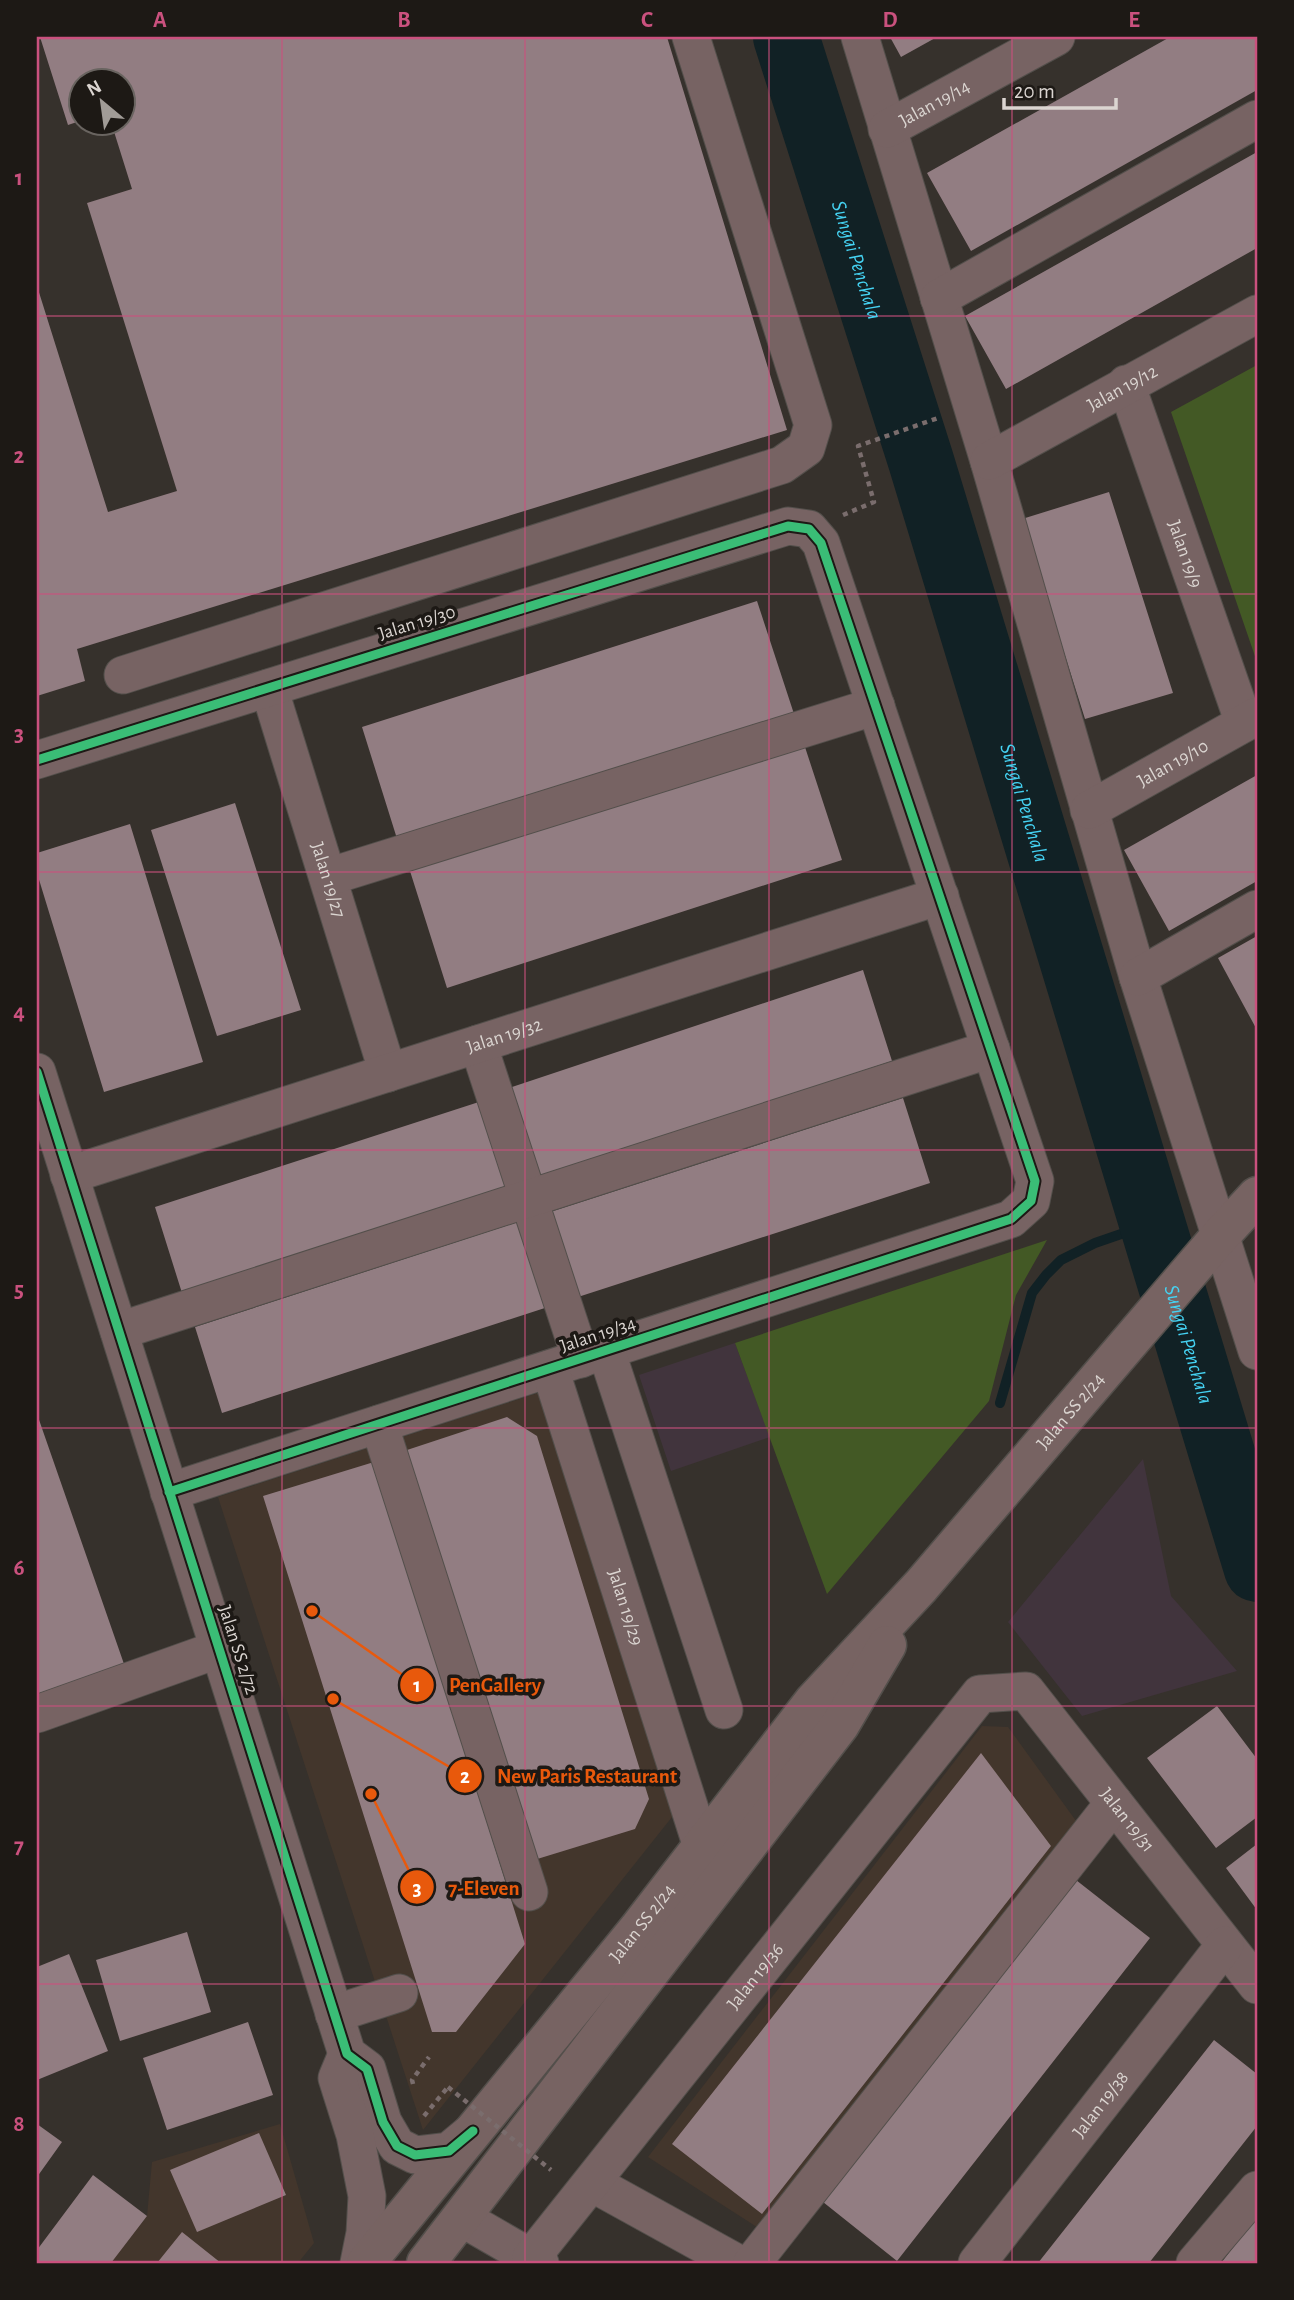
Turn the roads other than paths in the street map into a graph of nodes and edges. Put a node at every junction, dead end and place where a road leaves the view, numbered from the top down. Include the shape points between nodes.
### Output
1 (691, 37) edge
2 (860, 37) edge
3 (1056, 37) edge
4 (1257, 119) edge
5 (887, 130) junction
6 (939, 298) junction
7 (1257, 314) edge
8 (1126, 384) junction
9 (989, 461) junction
10 (199, 652) junction
11 (122, 675) dead end
12 (269, 688) junction
13 (217, 704) junction
14 (876, 706) junction
15 (1251, 719) edge
16 (37, 760) edge
17 (1089, 810) junction
18 (328, 877) junction
19 (940, 896) junction
20 (1257, 909) edge
21 (1138, 977) junction
22 (478, 1044) junction
23 (991, 1049) junction
24 (37, 1072) edge
25 (388, 1073) junction
26 (69, 1175) junction
27 (1257, 1196) edge
28 (528, 1198) junction
29 (1214, 1243) junction
30 (119, 1331) junction
31 (1257, 1351) edge
32 (579, 1359) junction
33 (379, 1424) junction
34 (170, 1492) junction
35 (921, 1586) junction
36 (219, 1649) junction
37 (980, 1694) joint
38 (724, 1710) dead end
39 (37, 1714) edge
40 (1114, 1804) junction
41 (702, 1847) junction
42 (529, 1892) dead end
43 (1225, 1945) junction
44 (1257, 1985) edge
45 (399, 1993) dead end
46 (334, 2014) junction
47 (347, 2054) junction
48 (473, 2132) junction
49 (592, 2183) junction
50 (1257, 2190) edge
51 (463, 2218) junction
52 (536, 2260) edge
53 (359, 2263) edge
54 (366, 2263) edge
55 (426, 2263) edge
56 (737, 2263) edge
57 (752, 2263) edge
58 (977, 2263) edge
59 (1195, 2263) edge

1 - 10 street via 813,425 806,448 782,466
2 - 5 street
3 - 5 street, Jalan 19/14
4 - 6 street
5 - 6 street
6 - 9 street
7 - 8 street, Jalan 19/12
8 - 9 street, Jalan 19/12
8 - 15 street, Jalan 19/9
9 - 17 street
10 - 11 street
10 - 13 street
12 - 13 street, Jalan 19/30
12 - 14 street, Jalan 19/30 via 788,526 809,529 821,543
12 - 18 street, Jalan 19/27
13 - 16 street, Jalan 19/30
14 - 18 street
14 - 19 street
15 - 17 street, Jalan 19/10
17 - 21 street
18 - 25 street, Jalan 19/27
19 - 22 street, Jalan 19/32
19 - 23 street
20 - 21 street
21 - 29 street
22 - 25 street, Jalan 19/32
22 - 28 street
23 - 28 street
23 - 32 street, Jalan 19/34 via 1035,1181 1031,1201 1011,1219
24 - 26 street, Jalan SS 2/72
25 - 26 street, Jalan 19/32
26 - 30 street, Jalan SS 2/72
27 - 29 main road, Jalan SS 2/24
28 - 30 street
28 - 32 street
29 - 31 street
29 - 35 main road, Jalan SS 2/24
30 - 34 street, Jalan SS 2/72
32 - 33 street, Jalan 19/34
32 - 38 street
32 - 41 street, Jalan 19/29
33 - 34 street, Jalan 19/34
33 - 42 street
34 - 36 street, Jalan SS 2/72
35 - 41 main road, Jalan SS 2/24 via 813,1702
35 - 51 main road, Jalan SS 2/24 via 841,1725
36 - 39 street
36 - 46 street, Jalan SS 2/72
37 - 40 street, Jalan 19/31 via 1026,1692
37 - 49 street, Jalan 19/36
40 - 43 street, Jalan 19/31
40 - 57 street
41 - 48 main road, Jalan SS 2/24
43 - 44 street, Jalan 19/31
43 - 58 street, Jalan 19/38
45 - 46 street
46 - 47 street, Jalan SS 2/72
47 - 48 street, Jalan SS 2/72 via 368,2068 383,2122 397,2146 415,2155 449,2151
47 - 53 street via 337,2078 367,2196
48 - 54 main road, Jalan SS 2/24
49 - 52 street, Jalan 19/36
49 - 56 street
50 - 59 street
51 - 52 street
51 - 55 main road, Jalan SS 2/24

